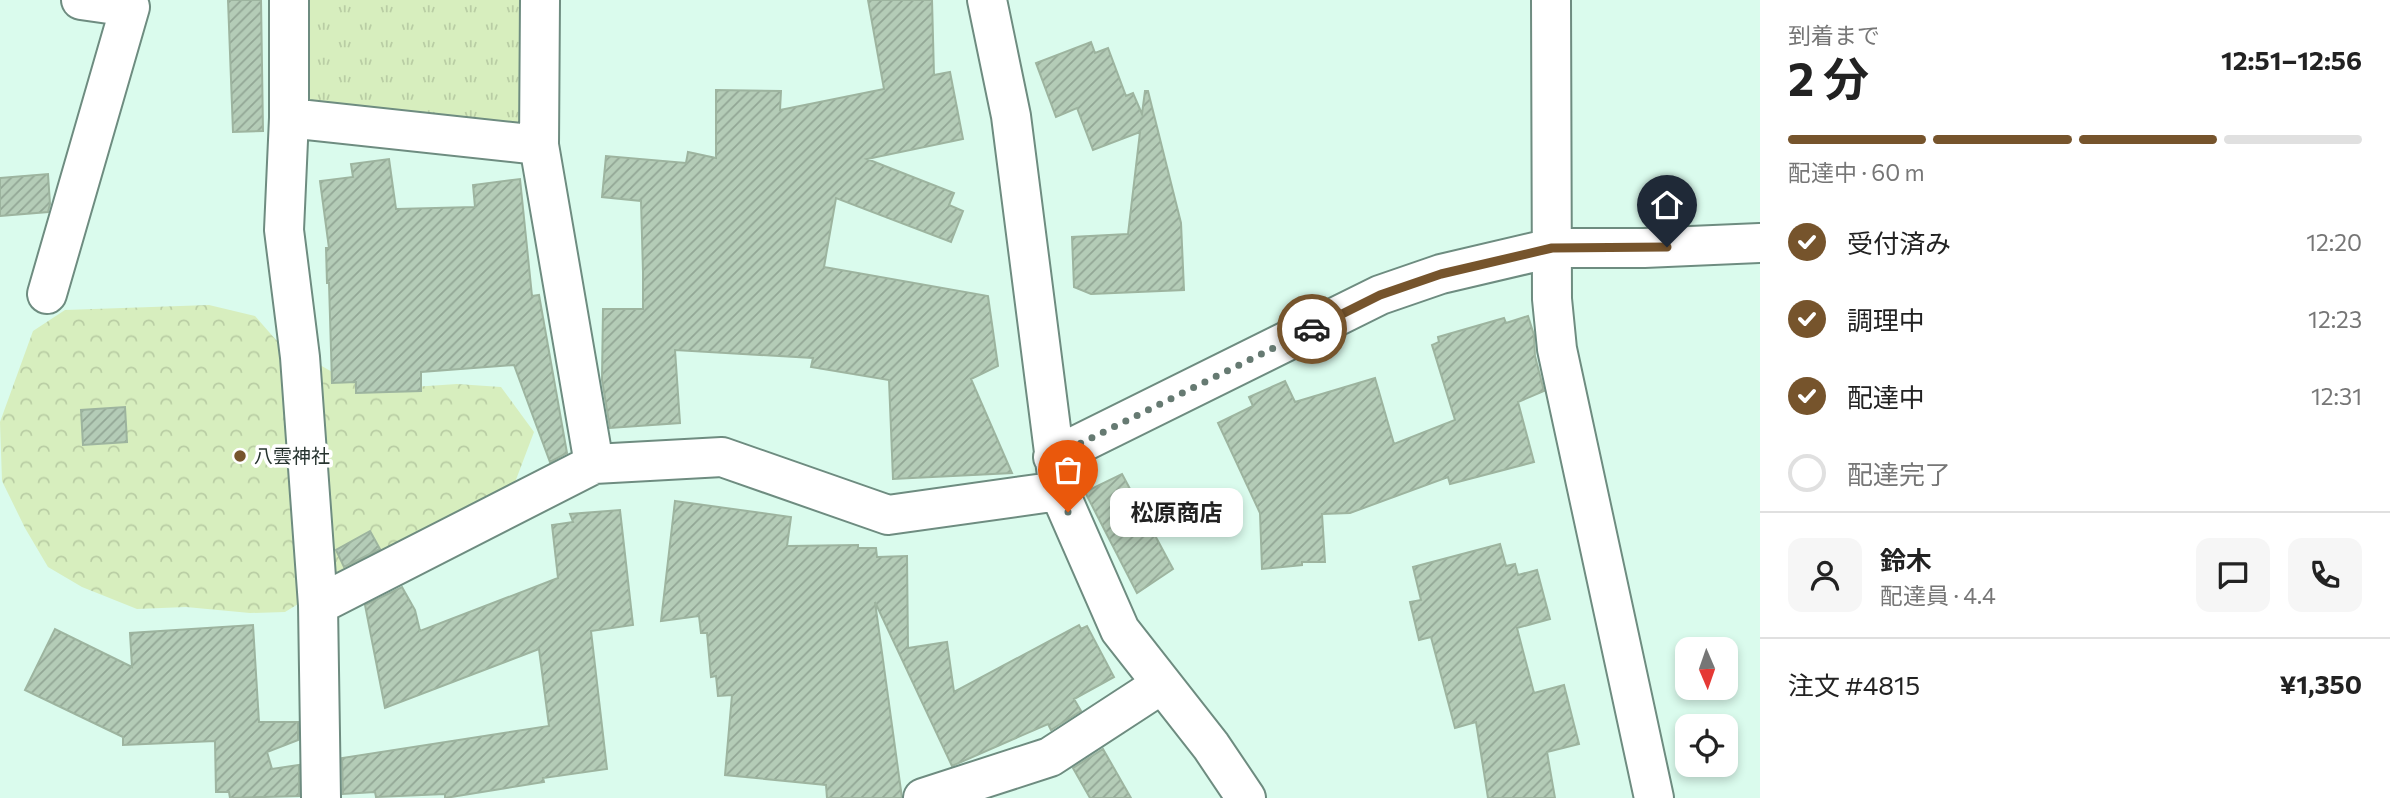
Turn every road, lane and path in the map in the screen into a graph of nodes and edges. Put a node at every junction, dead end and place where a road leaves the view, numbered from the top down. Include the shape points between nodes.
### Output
1 (81, 0) edge
2 (289, 0) edge
3 (540, 0) edge
4 (987, 0) edge
5 (1551, 0) edge
6 (289, 118) junction
7 (539, 145) junction
8 (1760, 243) edge
9 (1552, 248) junction
10 (47, 294) dead end
11 (594, 464) junction
12 (1056, 474) junction
13 (318, 605) junction
14 (1162, 684) junction
15 (321, 798) edge
16 (923, 798) edge
17 (1246, 798) edge
18 (1654, 798) edge

1 - 10 street via 130,7
2 - 6 street
3 - 7 street
4 - 12 street via 1011,116
5 - 9 street
6 - 7 street
6 - 13 street via 284,230 300,357
7 - 11 street
8 - 9 street
9 - 12 street via 1441,274 1380,295
9 - 18 street via 1557,349
11 - 12 street via 722,457 888,515
11 - 13 street
12 - 14 street via 1120,630
13 - 15 street
14 - 16 street via 1050,757
14 - 17 street

